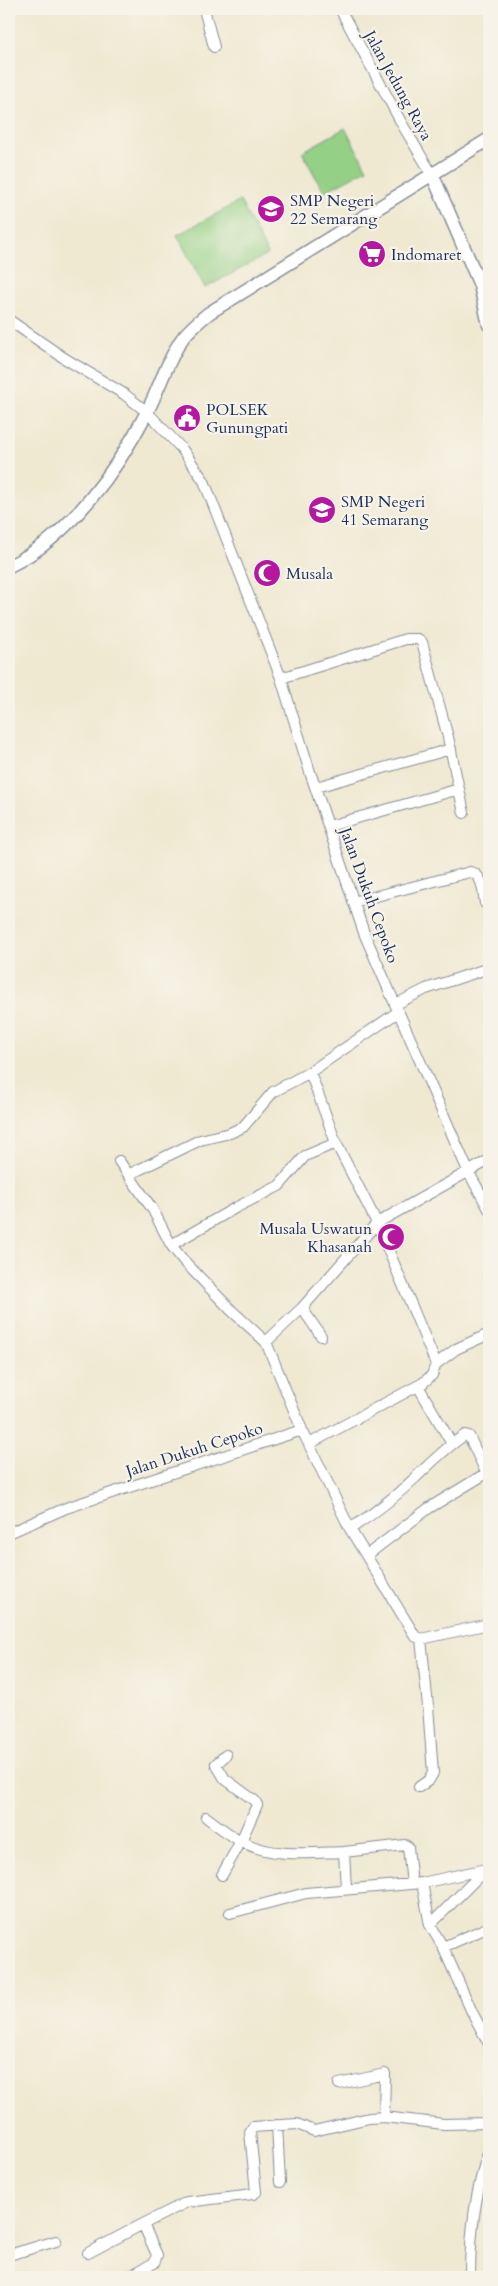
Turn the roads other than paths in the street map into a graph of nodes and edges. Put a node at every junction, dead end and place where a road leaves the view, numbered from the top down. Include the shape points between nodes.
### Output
1 (204, 9) edge
2 (340, 9) edge
3 (214, 47) dead end
4 (489, 140) edge
5 (433, 176) junction
6 (9, 320) edge
7 (489, 325) edge
8 (147, 412) junction
9 (9, 566) edge
10 (280, 678) junction
11 (451, 749) junction
12 (316, 787) junction
13 (459, 789) junction
14 (464, 813) dead end
15 (329, 826) junction
16 (353, 902) junction
17 (485, 903) dead end
18 (489, 968) edge
19 (397, 1008) junction
20 (310, 1072) junction
21 (336, 1143) junction
22 (489, 1160) edge
23 (119, 1161) dead end
24 (469, 1173) junction
25 (130, 1174) junction
26 (489, 1209) edge
27 (377, 1224) junction
28 (172, 1245) junction
29 (302, 1308) junction
30 (489, 1334) edge
31 (321, 1336) dead end
32 (266, 1342) junction
33 (436, 1364) junction
34 (418, 1386) junction
35 (302, 1430) junction
36 (308, 1444) junction
37 (452, 1444) junction
38 (350, 1529) junction
39 (9, 1533) edge
40 (367, 1555) junction
41 (489, 1624) edge
42 (421, 1639) junction
43 (226, 1755) dead end
44 (419, 1786) dead end
45 (206, 1817) dead end
46 (241, 1842) junction
47 (344, 1852) junction
48 (488, 1868) edge
49 (222, 1875) dead end
50 (417, 1884) junction
51 (346, 1888) junction
52 (230, 1913) dead end
53 (430, 1925) junction
54 (489, 1927) edge
55 (444, 1947) junction
56 (489, 2044) edge
57 (340, 2084) dead end
58 (384, 2117) junction
59 (489, 2123) edge
60 (276, 2125) junction
61 (489, 2150) edge
62 (280, 2182) dead end
63 (144, 2224) junction
64 (56, 2241) dead end
65 (88, 2253) dead end
66 (9, 2255) edge
67 (128, 2277) edge
68 (470, 2277) edge

1 - 3 street
2 - 5 street, Jalan Jedung Raya
4 - 5 main road
5 - 7 main road via 480,285
5 - 8 main road via 209,313 182,339
6 - 8 street, Jalan Dukuh Cepoko
8 - 9 main road via 88,503 45,543
8 - 10 street, Jalan Dukuh Cepoko via 182,449 204,481
10 - 11 street via 406,639 418,639 422,642
10 - 12 street, Jalan Dukuh Cepoko
11 - 12 street
11 - 13 street
12 - 15 street, Jalan Dukuh Cepoko
13 - 14 street
13 - 15 street
15 - 16 street, Jalan Dukuh Cepoko
16 - 17 street via 470,872 479,878
16 - 19 street, Jalan Dukuh Cepoko
18 - 19 street via 426,989
19 - 20 street
19 - 24 street, Jalan Dukuh Cepoko
20 - 21 street
20 - 25 street via 273,1092 237,1130 200,1140
21 - 27 street
21 - 28 street via 304,1156 279,1186
22 - 24 street
23 - 25 street
24 - 26 street, Jalan Dukuh Cepoko
24 - 27 street
25 - 28 street
27 - 29 street
27 - 33 street
28 - 32 street via 224,1303
29 - 31 street
29 - 32 street
30 - 33 street via 456,1349
32 - 35 street
33 - 34 street via 432,1375
34 - 36 street
34 - 37 street
35 - 36 street
35 - 39 street, Jalan Dukuh Cepoko via 66,1508
36 - 38 street
37 - 38 street via 413,1480
37 - 40 street via 465,1435 470,1436 485,1474 429,1508
38 - 40 street
40 - 42 street via 409,1628
41 - 42 street
42 - 44 street via 433,1773
43 - 46 street via 216,1764 220,1773 257,1805
45 - 46 street
46 - 47 street via 265,1850
46 - 49 street
47 - 50 street via 405,1844
47 - 51 street
48 - 50 street
48 - 53 street
50 - 51 street
50 - 53 street
51 - 52 street via 306,1894
53 - 55 street
54 - 55 street
55 - 56 street
57 - 58 street via 385,2074
58 - 59 street via 444,2124
58 - 60 street via 314,2131 297,2124
60 - 62 street
60 - 63 street via 250,2129 256,2192 187,2202
61 - 68 street via 475,2201
63 - 65 street
63 - 67 street via 156,2260
64 - 66 street

